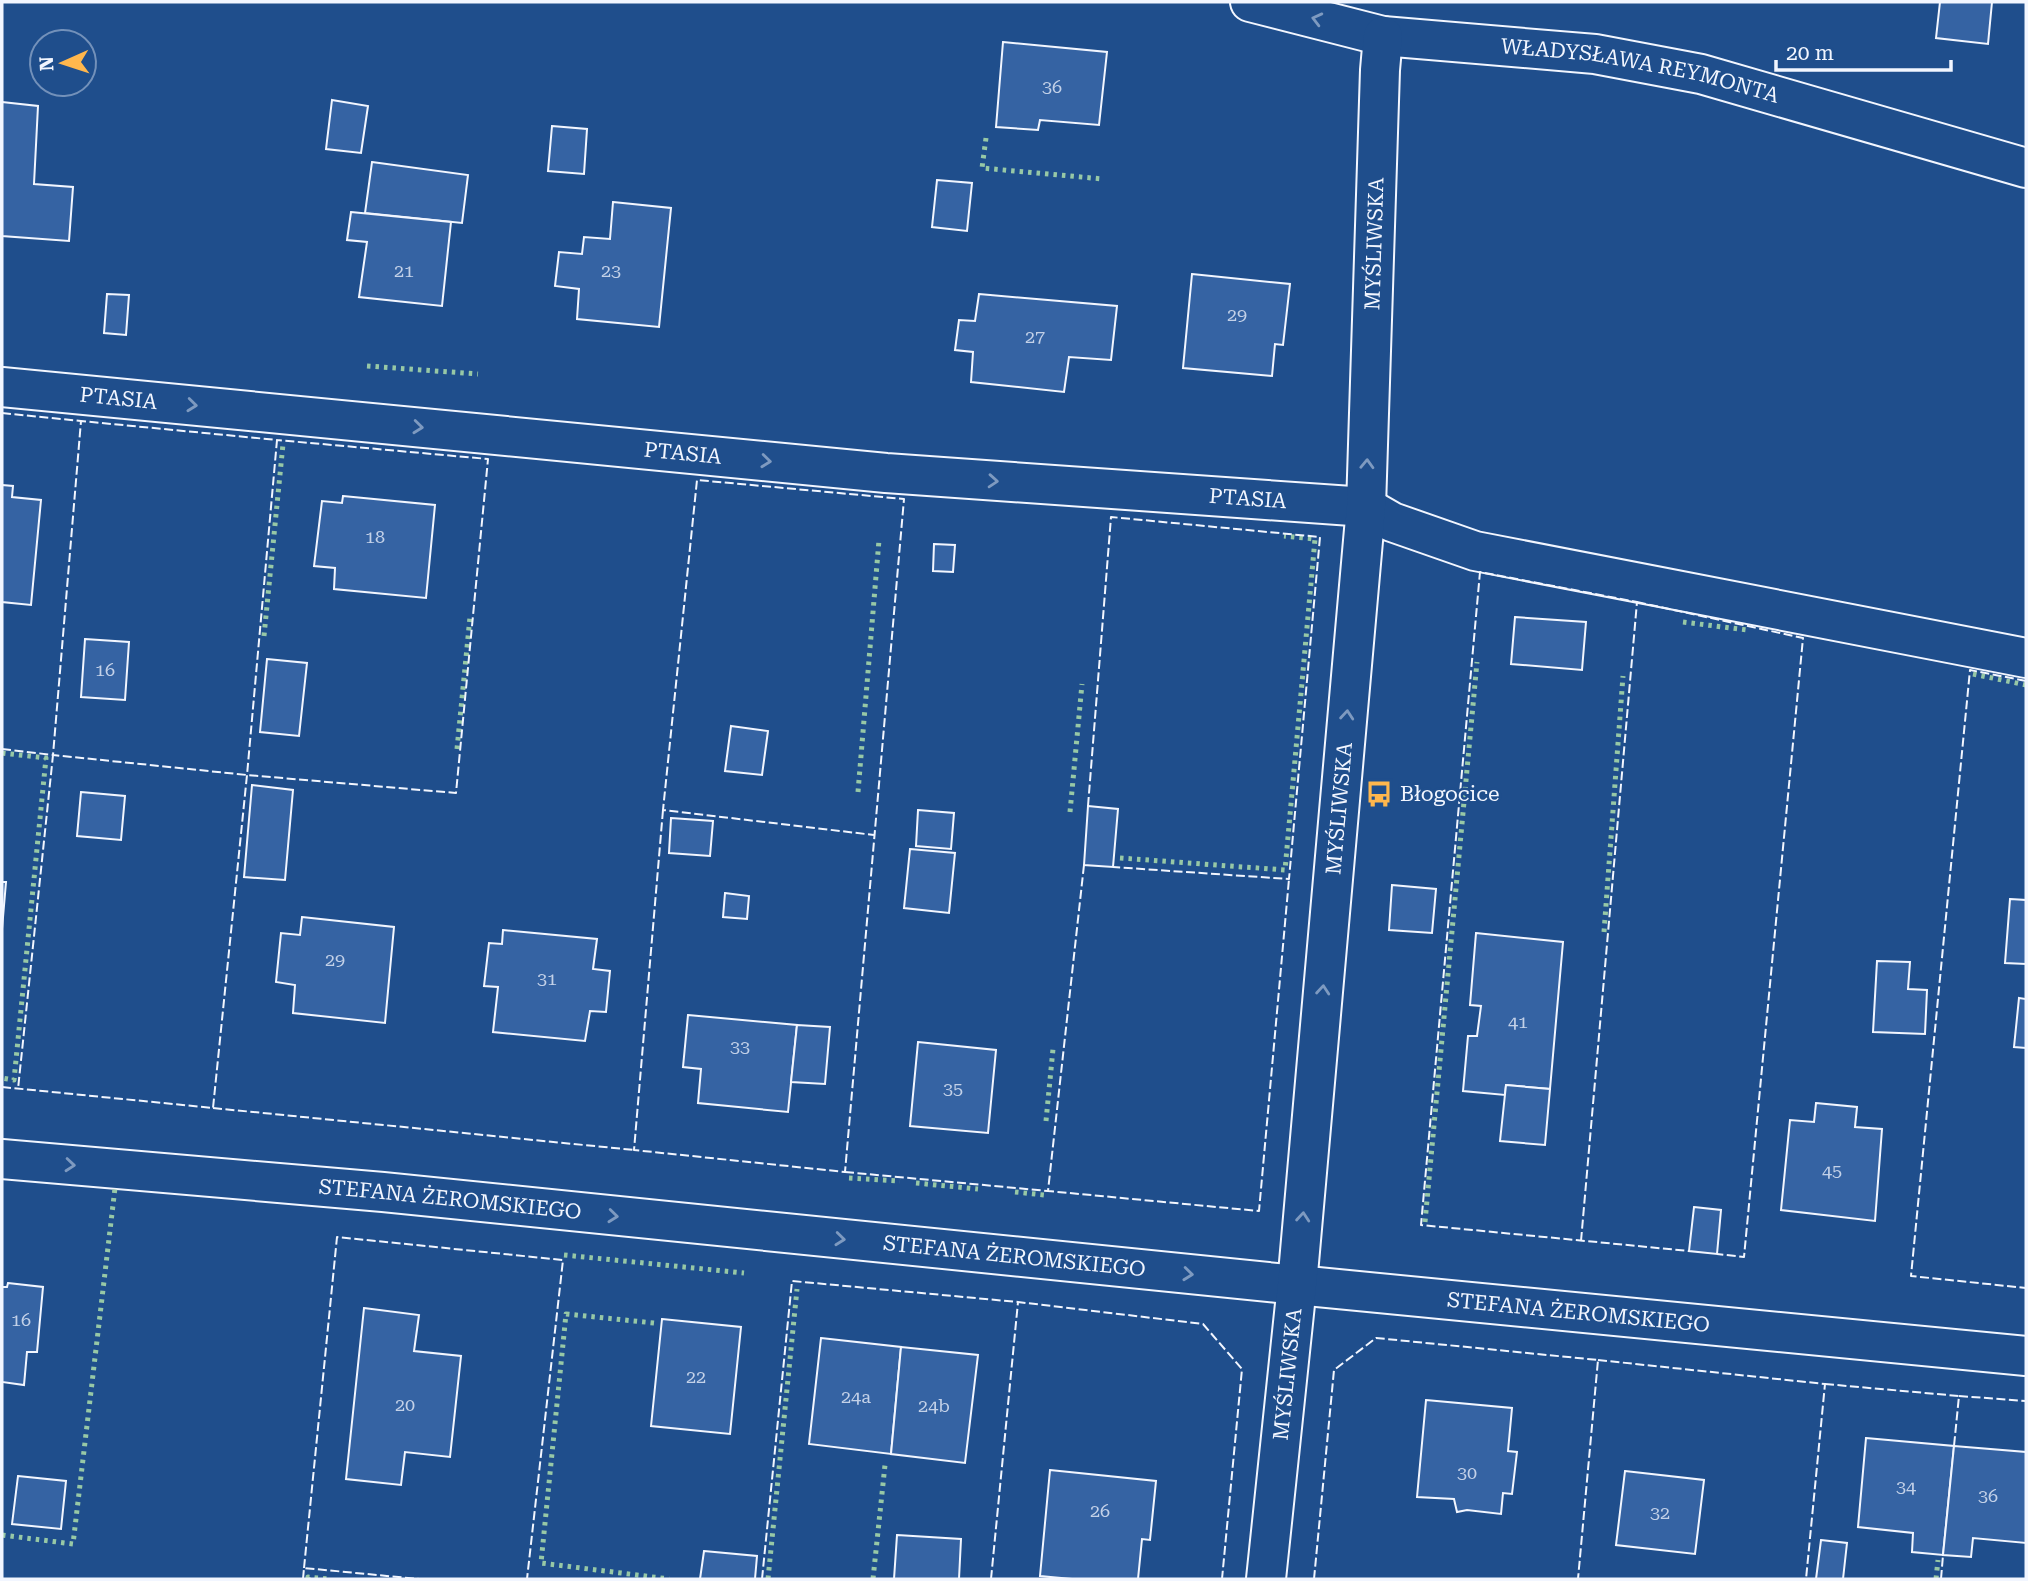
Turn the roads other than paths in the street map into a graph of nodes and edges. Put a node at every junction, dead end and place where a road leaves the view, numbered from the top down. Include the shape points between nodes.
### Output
1 (1250, 2) edge
2 (1383, 36) junction
3 (2026, 168) edge
4 (2, 387) edge
5 (1366, 507) junction
6 (2026, 658) edge
7 (2, 1159) edge
8 (1297, 1285) junction
9 (2026, 1356) edge
10 (1266, 1579) edge

2 -> 1 street, WŁADYSŁAWA REYMONTA
2 - 3 street, WŁADYSŁAWA REYMONTA via 1595,54 1701,74
5 -> 2 street, MYŚLIWSKA
4 -> 5 street, PTASIA via 886,473
5 - 6 street via 1392,522 1475,551
8 -> 5 street, MYŚLIWSKA
7 -> 8 street, STEFANA ŻEROMSKIEGO via 383,1192
8 - 9 street, STEFANA ŻEROMSKIEGO
8 - 10 street, MYŚLIWSKA

